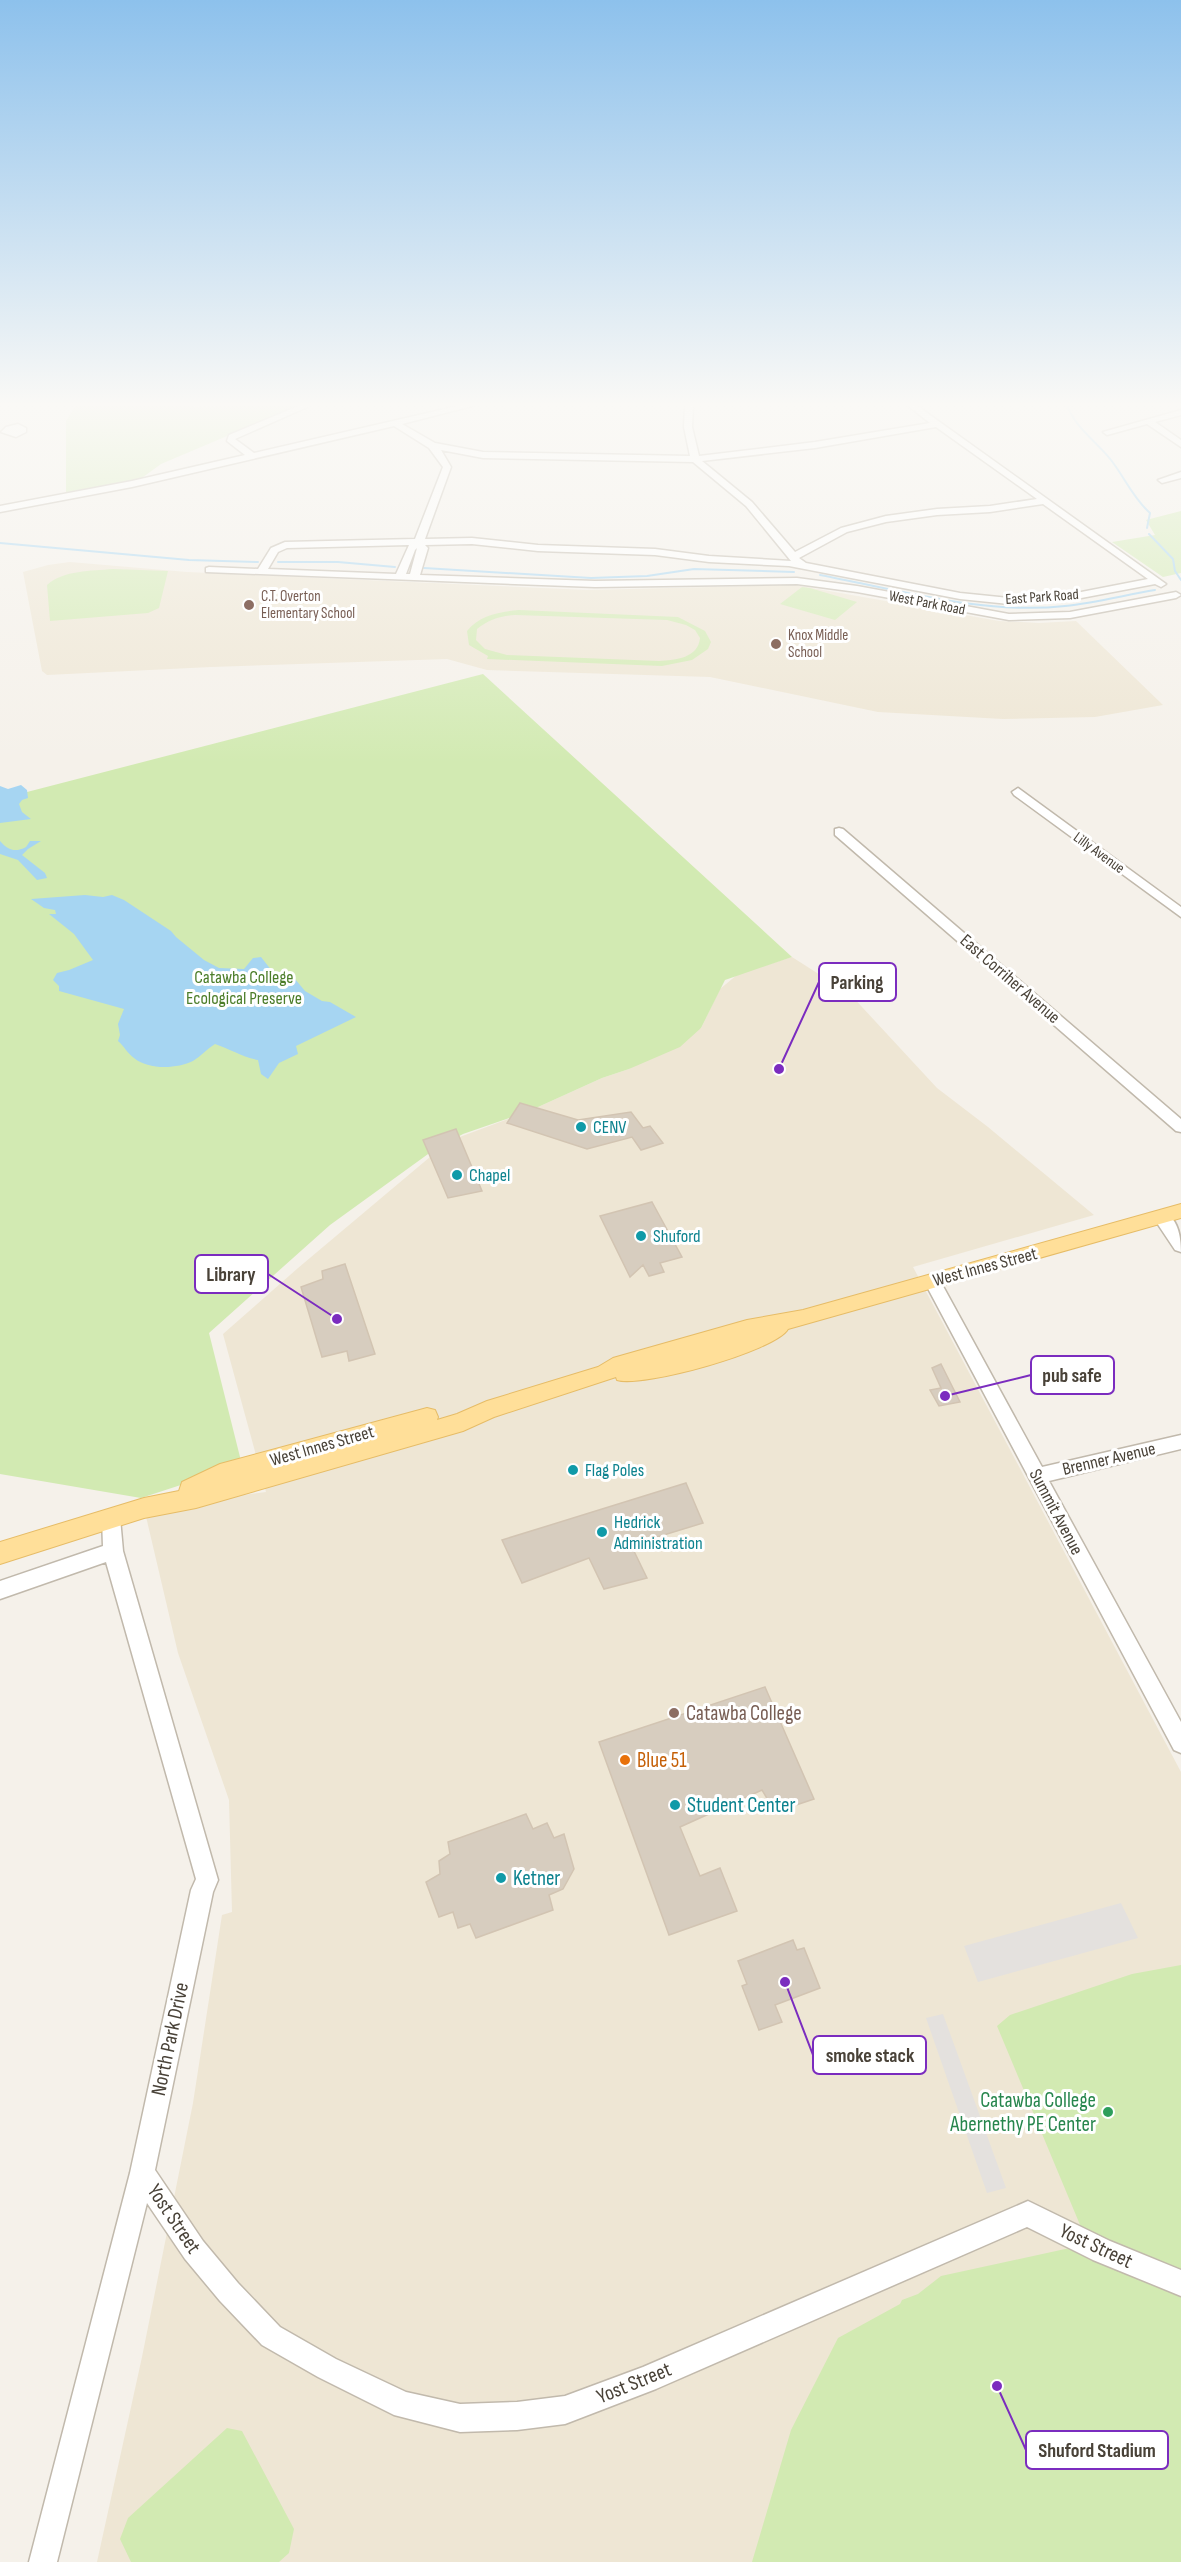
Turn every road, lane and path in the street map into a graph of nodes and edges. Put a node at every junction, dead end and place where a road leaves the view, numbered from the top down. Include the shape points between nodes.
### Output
1 (425, 525) edge
2 (766, 525) edge
3 (865, 525) edge
4 (1076, 525) edge
5 (418, 543) junction
6 (793, 557) junction
7 (804, 566) junction
8 (209, 570) dead end
9 (261, 572) junction
10 (400, 577) junction
11 (414, 577) junction
12 (1156, 580) junction
13 (809, 582) junction
14 (1179, 597) edge
15 (1018, 792) dead end
16 (839, 832) dead end
17 (1181, 913) edge
18 (1181, 1127) edge
19 (1181, 1211) edge
20 (1161, 1217) junction
21 (1181, 1246) edge
22 (932, 1281) junction
23 (1181, 1442) edge
24 (1036, 1476) junction
25 (111, 1518) junction
26 (113, 1551) junction
27 (0, 1553) edge
28 (0, 1590) edge
29 (1181, 1743) edge
30 (142, 2173) junction
31 (1181, 2283) edge
32 (43, 2562) edge

1 - 5 street
2 - 6 street
3 - 6 street via 844,530
4 - 12 street
5 - 7 street, East Park Road via 491,542
5 - 9 street, East Park Road via 285,545 274,550
5 - 10 street via 411,548
5 - 11 street via 423,548
6 - 7 street
7 - 12 street, East Park Road via 960,596 1009,601 1076,596
7 - 13 street via 809,571
8 - 9 street, West Park Road
9 - 10 street, West Park Road
10 - 11 street, West Park Road
11 - 13 street, West Park Road via 595,584
12 - 14 street
13 - 14 street, West Park Road via 1016,617 1070,615
15 - 17 street, Lilly Avenue
16 - 18 street, East Corriher Avenue
19 - 20 main road, West Innes Street
20 - 21 street
20 - 22 main road, West Innes Street
22 - 24 street, Summit Avenue
22 - 25 main road, West Innes Street via 788,1321 760,1339 665,1369 605,1373 487,1410 463,1422 196,1498
23 - 24 street, Brenner Avenue
24 - 29 street, Summit Avenue
25 - 26 street, North Park Drive
25 - 27 main road, West Innes Street
26 - 28 street
26 - 30 street, North Park Drive via 207,1880
30 - 31 street, Yost Street via 194,2250 271,2336 404,2405 460,2418 565,2410 646,2379 1028,2214 1102,2251
30 - 32 street, North Park Drive

